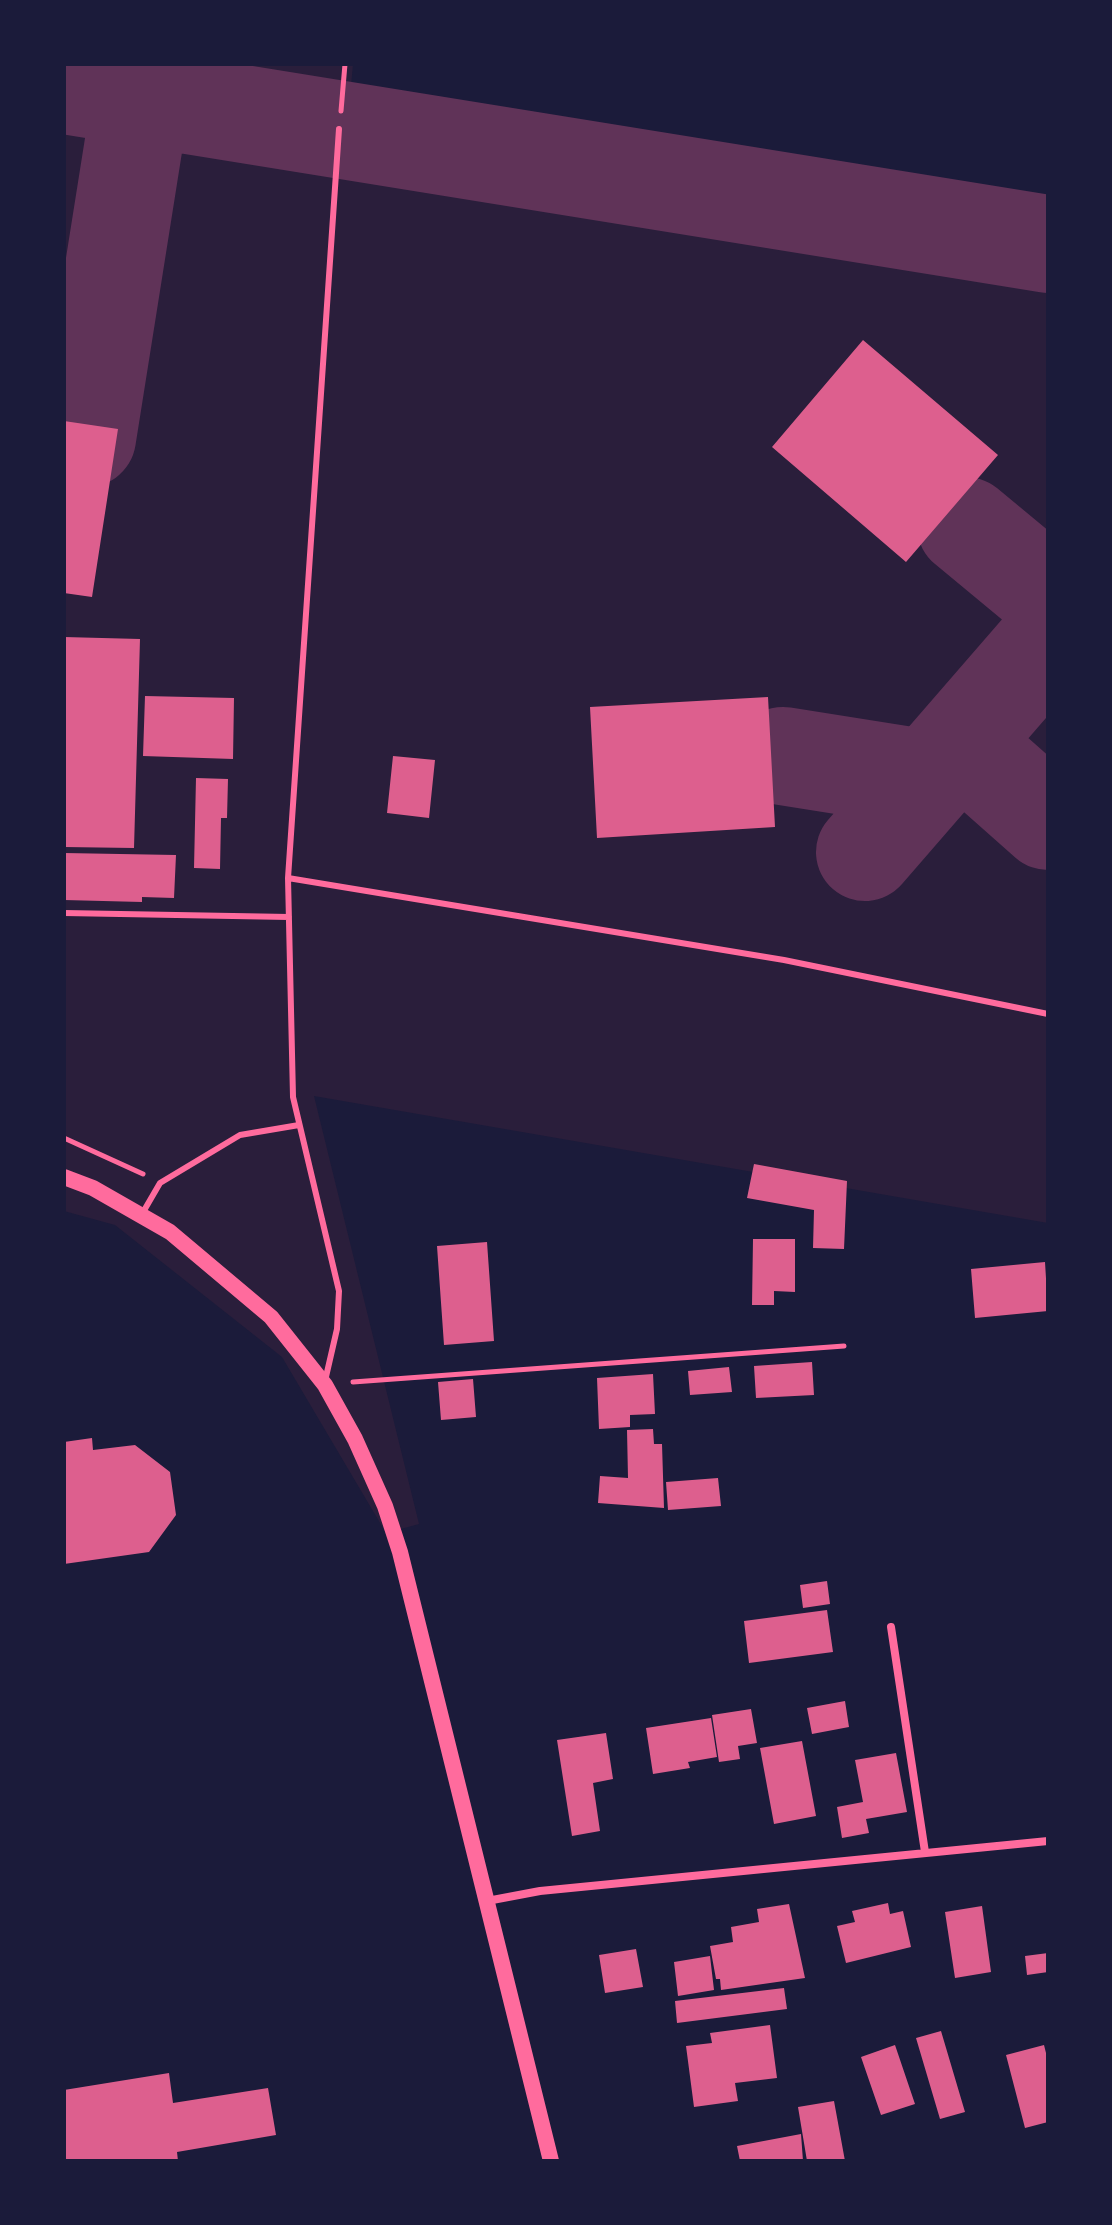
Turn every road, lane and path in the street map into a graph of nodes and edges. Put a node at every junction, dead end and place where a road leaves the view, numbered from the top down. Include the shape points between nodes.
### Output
1 (345, 64) edge
2 (339, 129) joint
3 (288, 878) junction
4 (64, 913) edge
5 (289, 917) junction
6 (1048, 1014) edge
7 (299, 1125) junction
8 (64, 1138) edge
9 (64, 1177) edge
10 (160, 1183) junction
11 (141, 1215) junction
12 (844, 1346) dead end
13 (372, 1380) dead end
14 (325, 1385) junction
15 (891, 1627) dead end
16 (1048, 1841) edge
17 (925, 1852) junction
18 (486, 1901) junction
19 (551, 2161) edge

1 - 2 path
2 - 3 lane
3 - 5 lane
3 - 6 lane via 784,960
4 - 5 lane
5 - 7 lane via 293,1097
7 - 10 lane via 240,1135
7 - 14 lane via 339,1291
8 - 10 path
9 - 11 main road
10 - 11 lane
11 - 14 main road via 170,1232 271,1317
12 - 13 path
14 - 18 main road via 355,1439 400,1552
15 - 17 street
16 - 17 street
17 - 18 street
18 - 19 main road

